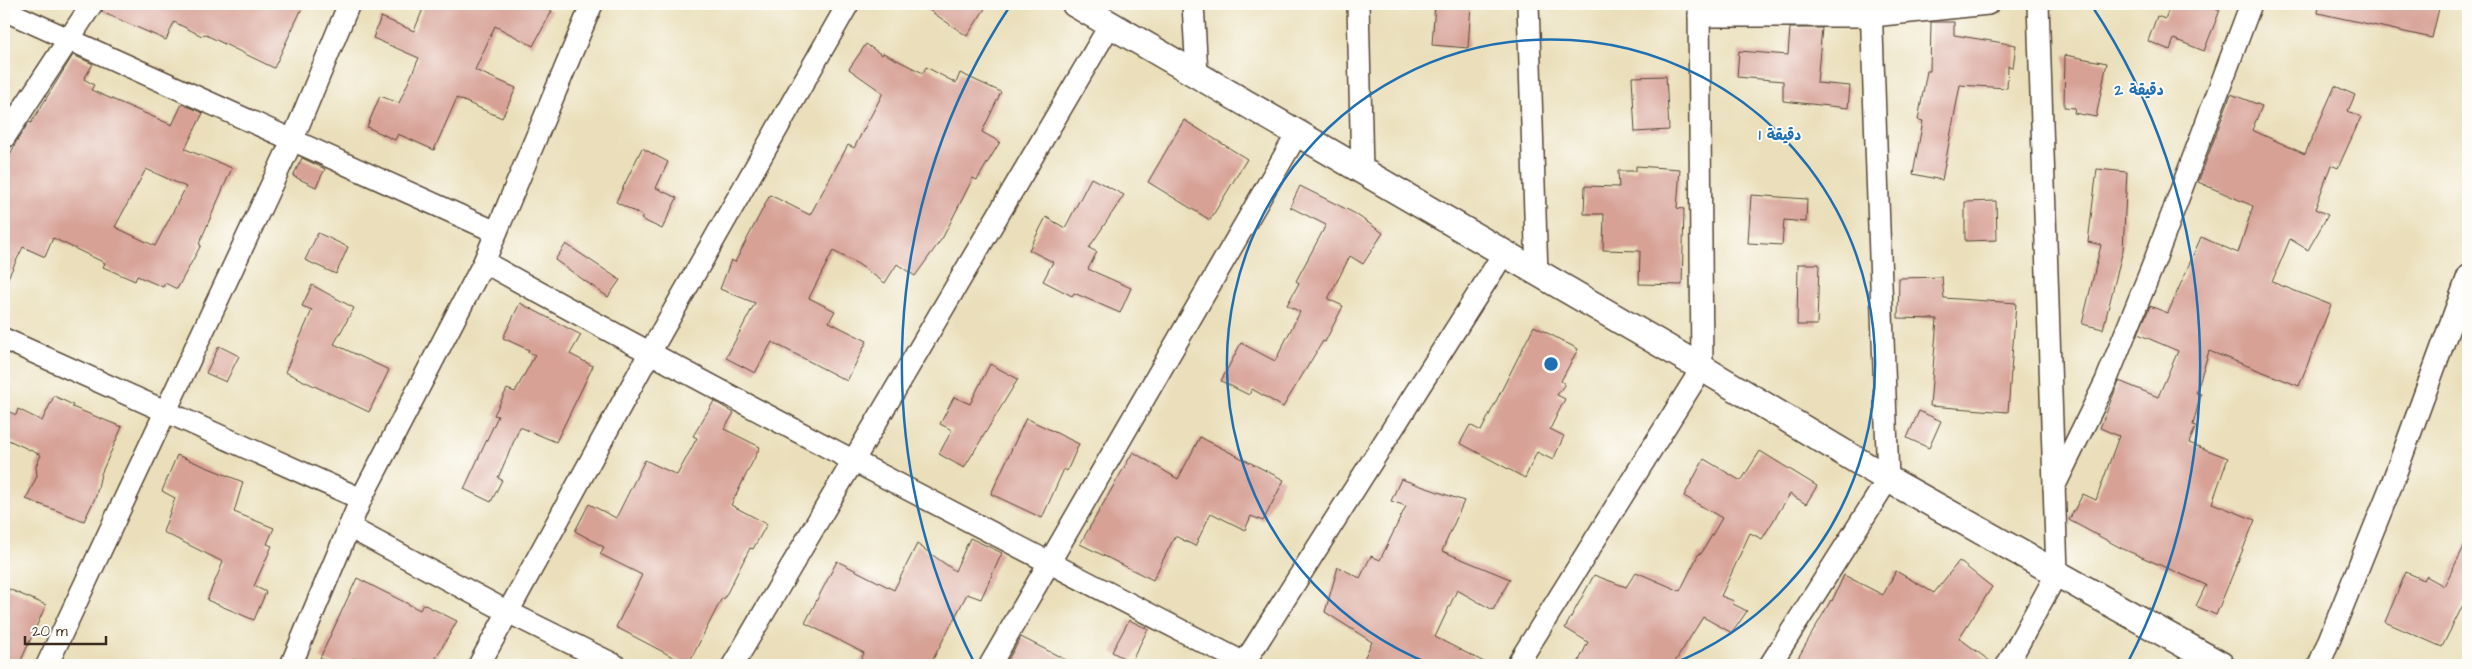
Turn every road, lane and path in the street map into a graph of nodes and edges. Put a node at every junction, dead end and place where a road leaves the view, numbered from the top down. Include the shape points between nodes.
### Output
1 (92, 4) edge
2 (350, 4) edge
3 (592, 4) edge
4 (848, 4) edge
5 (1075, 4) edge
6 (1193, 4) edge
7 (1358, 4) edge
8 (1528, 4) edge
9 (1988, 4) edge
10 (2038, 4) edge
11 (2251, 4) edge
12 (4, 10) edge
13 (1699, 10) edge
14 (1871, 10) edge
15 (1110, 25) junction
16 (68, 41) junction
17 (1197, 74) junction
18 (1297, 134) junction
19 (4, 138) edge
20 (292, 141) junction
21 (1362, 170) junction
22 (496, 232) junction
23 (1504, 253) junction
24 (484, 262) junction
25 (1537, 274) junction
26 (2468, 276) edge
27 (4, 338) edge
28 (649, 354) junction
29 (1702, 368) junction
30 (167, 411) junction
31 (854, 462) junction
32 (1888, 479) junction
33 (2053, 489) junction
34 (361, 499) junction
35 (349, 526) junction
36 (1051, 563) junction
37 (2057, 573) junction
38 (508, 612) junction
39 (48, 665) edge
40 (291, 665) edge
41 (478, 665) edge
42 (615, 665) edge
43 (733, 665) edge
44 (990, 665) edge
45 (1245, 665) edge
46 (1517, 665) edge
47 (1770, 665) edge
48 (2007, 665) edge
49 (2221, 665) edge
50 (2319, 665) edge

1 - 16 street
2 - 20 street
3 - 22 street
4 - 28 street
5 - 15 street
6 - 17 street
7 - 21 street
8 - 25 street
9 - 14 street
10 - 33 street
11 - 33 street via 2154,265 2106,381
12 - 16 street
13 - 14 street
13 - 29 street
14 - 32 street
15 - 17 street
15 - 31 street
16 - 19 street
16 - 20 street
17 - 18 street
18 - 21 street
18 - 36 street
20 - 22 street
20 - 30 street
21 - 23 street
22 - 24 street
23 - 25 street
23 - 45 street
24 - 28 street
24 - 34 street
25 - 29 street
26 - 50 street via 2391,486
27 - 30 street
28 - 31 street
28 - 38 street
29 - 32 street
29 - 46 street
30 - 34 street
30 - 39 street
31 - 36 street
31 - 43 street
32 - 37 street
32 - 47 street
33 - 37 street
34 - 35 street
35 - 38 street
35 - 40 street
36 - 44 street
36 - 45 street
37 - 48 street
37 - 49 street
38 - 41 street
38 - 42 street

